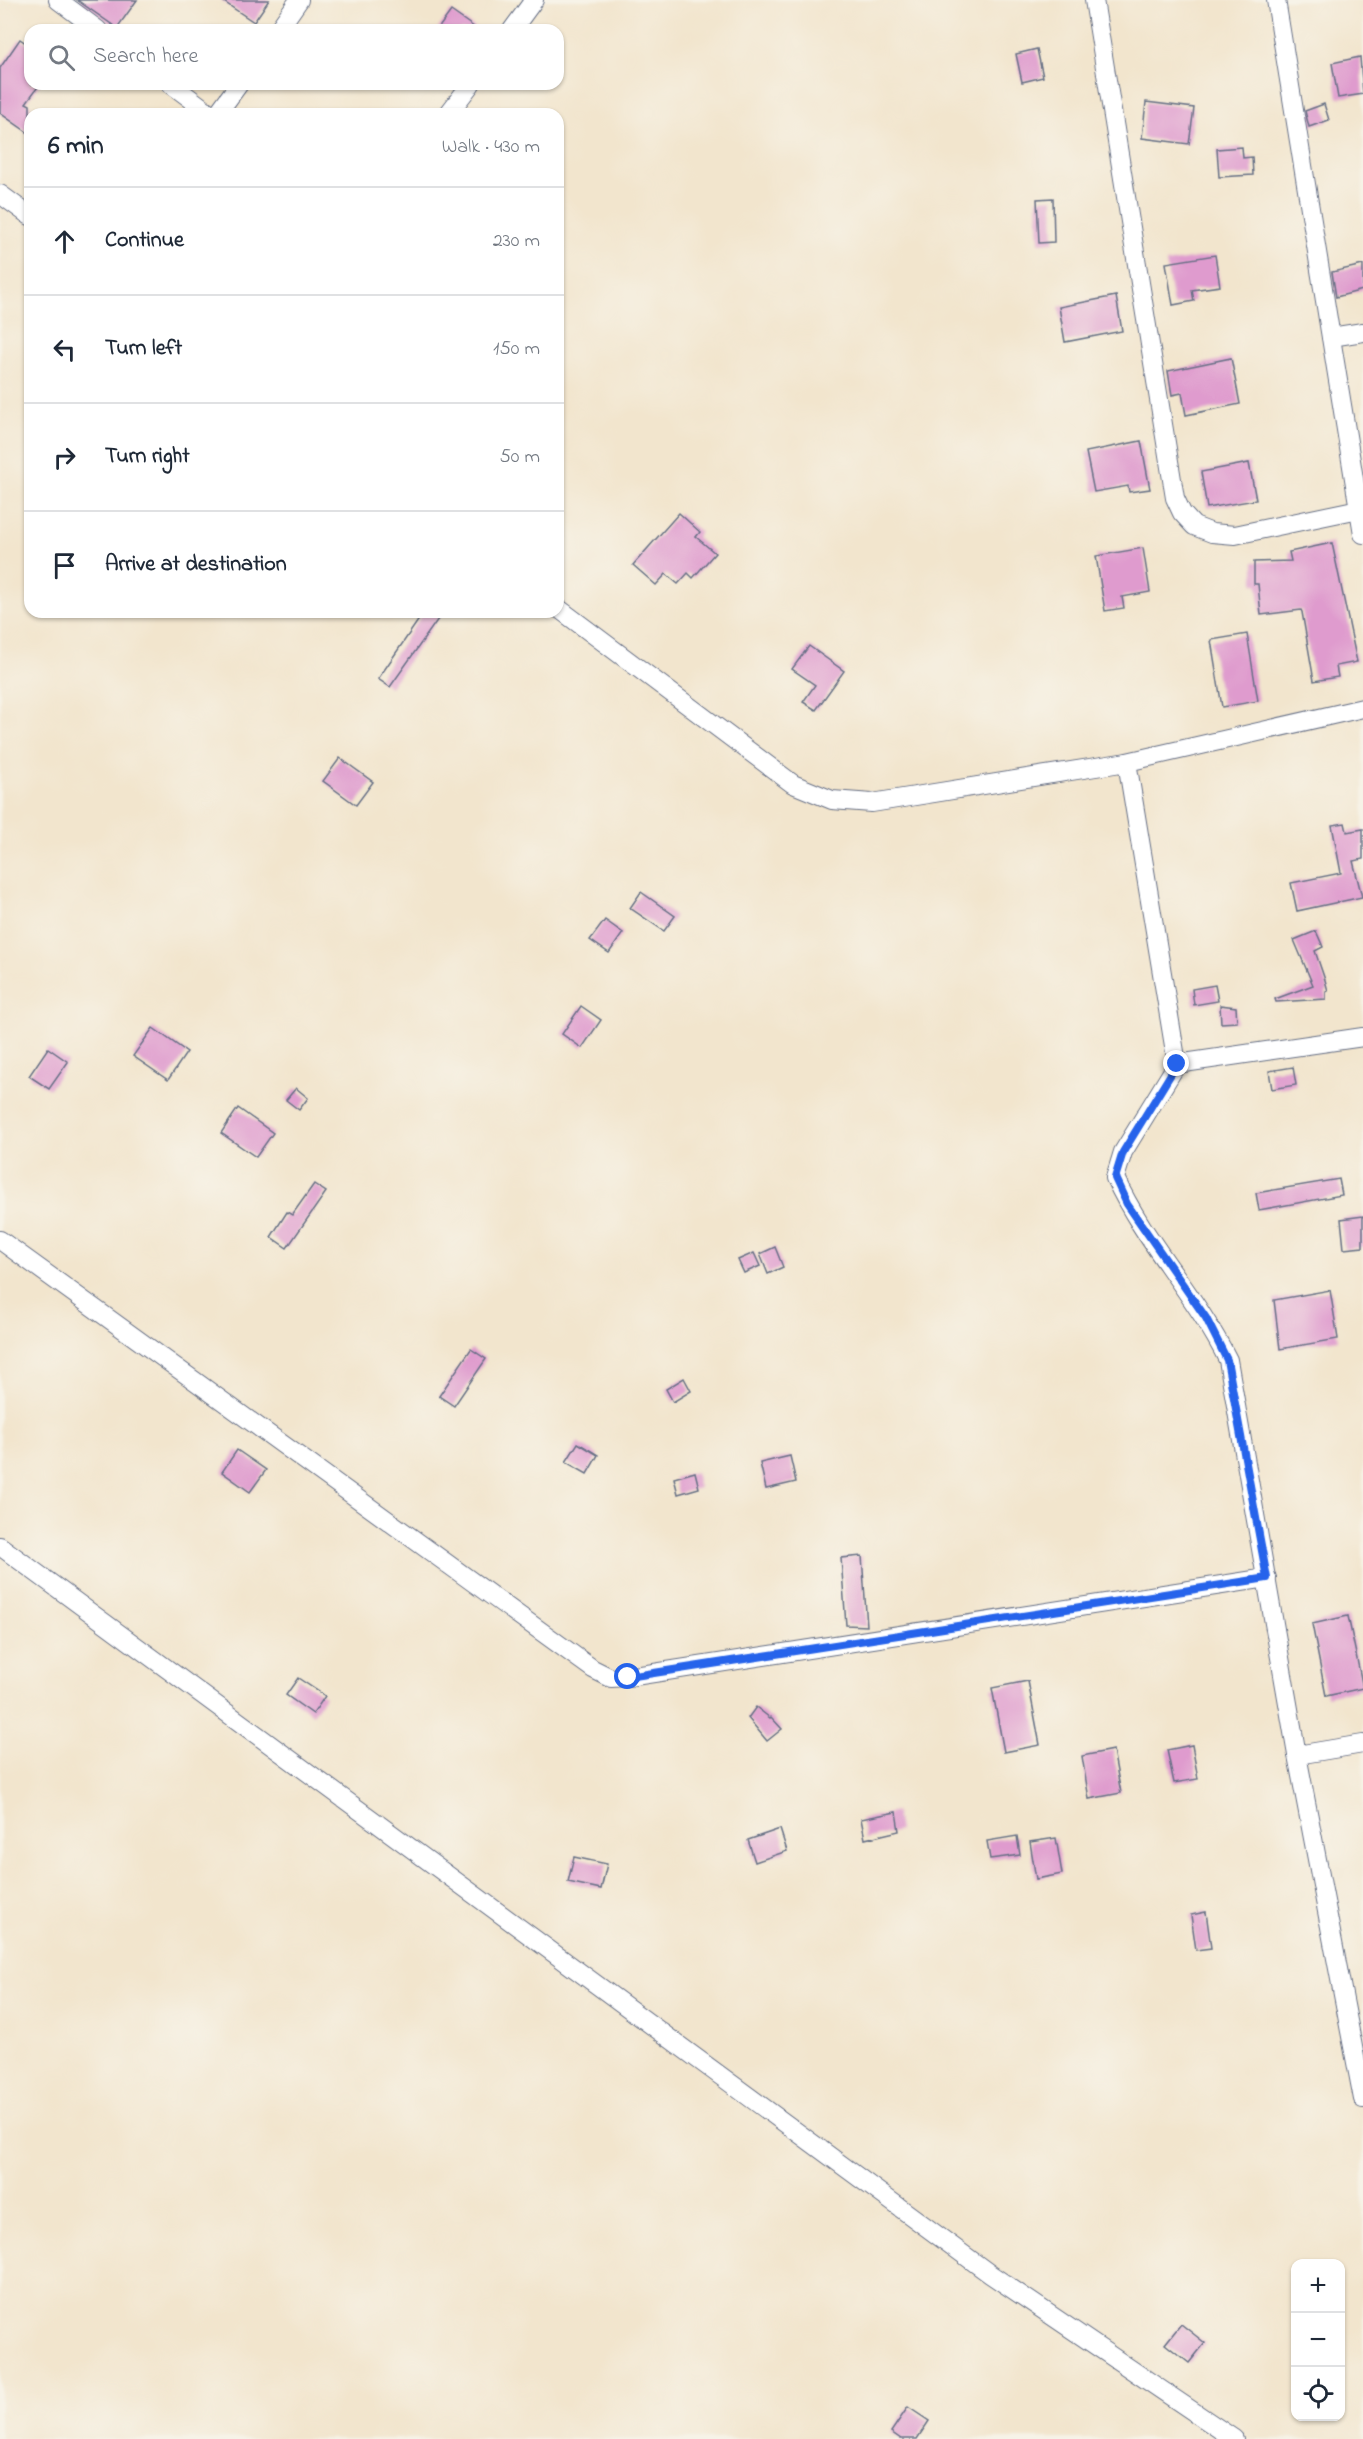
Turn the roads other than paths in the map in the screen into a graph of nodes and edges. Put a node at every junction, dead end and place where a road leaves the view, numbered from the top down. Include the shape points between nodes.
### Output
1 (58, 0) edge
2 (299, 0) edge
3 (534, 0) edge
4 (1094, 0) edge
5 (1276, 0) edge
6 (90, 24) edge
7 (282, 24) edge
8 (516, 24) edge
9 (179, 90) edge
10 (235, 90) edge
11 (466, 90) edge
12 (203, 108) edge
13 (221, 108) edge
14 (453, 108) edge
15 (0, 194) edge
16 (24, 212) edge
17 (1363, 332) edge
18 (1330, 337) junction
19 (1359, 509) junction
20 (1363, 534) edge
21 (564, 612) edge
22 (1363, 708) edge
23 (1127, 762) junction
24 (1363, 1037) edge
25 (1177, 1064) junction
26 (0, 1240) edge
27 (0, 1546) edge
28 (1267, 1578) junction
29 (1363, 1744) edge
30 (1297, 1755) junction
31 (1363, 2099) edge
32 (1234, 2439) edge

1 - 6 street
2 - 7 street
3 - 8 street
4 - 19 street via 1175,498 1182,513 1194,526 1235,535
5 - 18 street
9 - 12 street
10 - 13 street
11 - 14 street
15 - 16 street
17 - 18 street
18 - 19 street
19 - 20 street
21 - 23 street via 793,784 832,800 872,803
22 - 23 street
23 - 25 street
24 - 25 street
25 - 28 street via 1123,1152 1115,1178 1127,1204 1206,1318 1227,1360
26 - 28 street via 593,1669 611,1678
27 - 32 street via 990,2274
28 - 30 street
29 - 30 street
30 - 31 street

